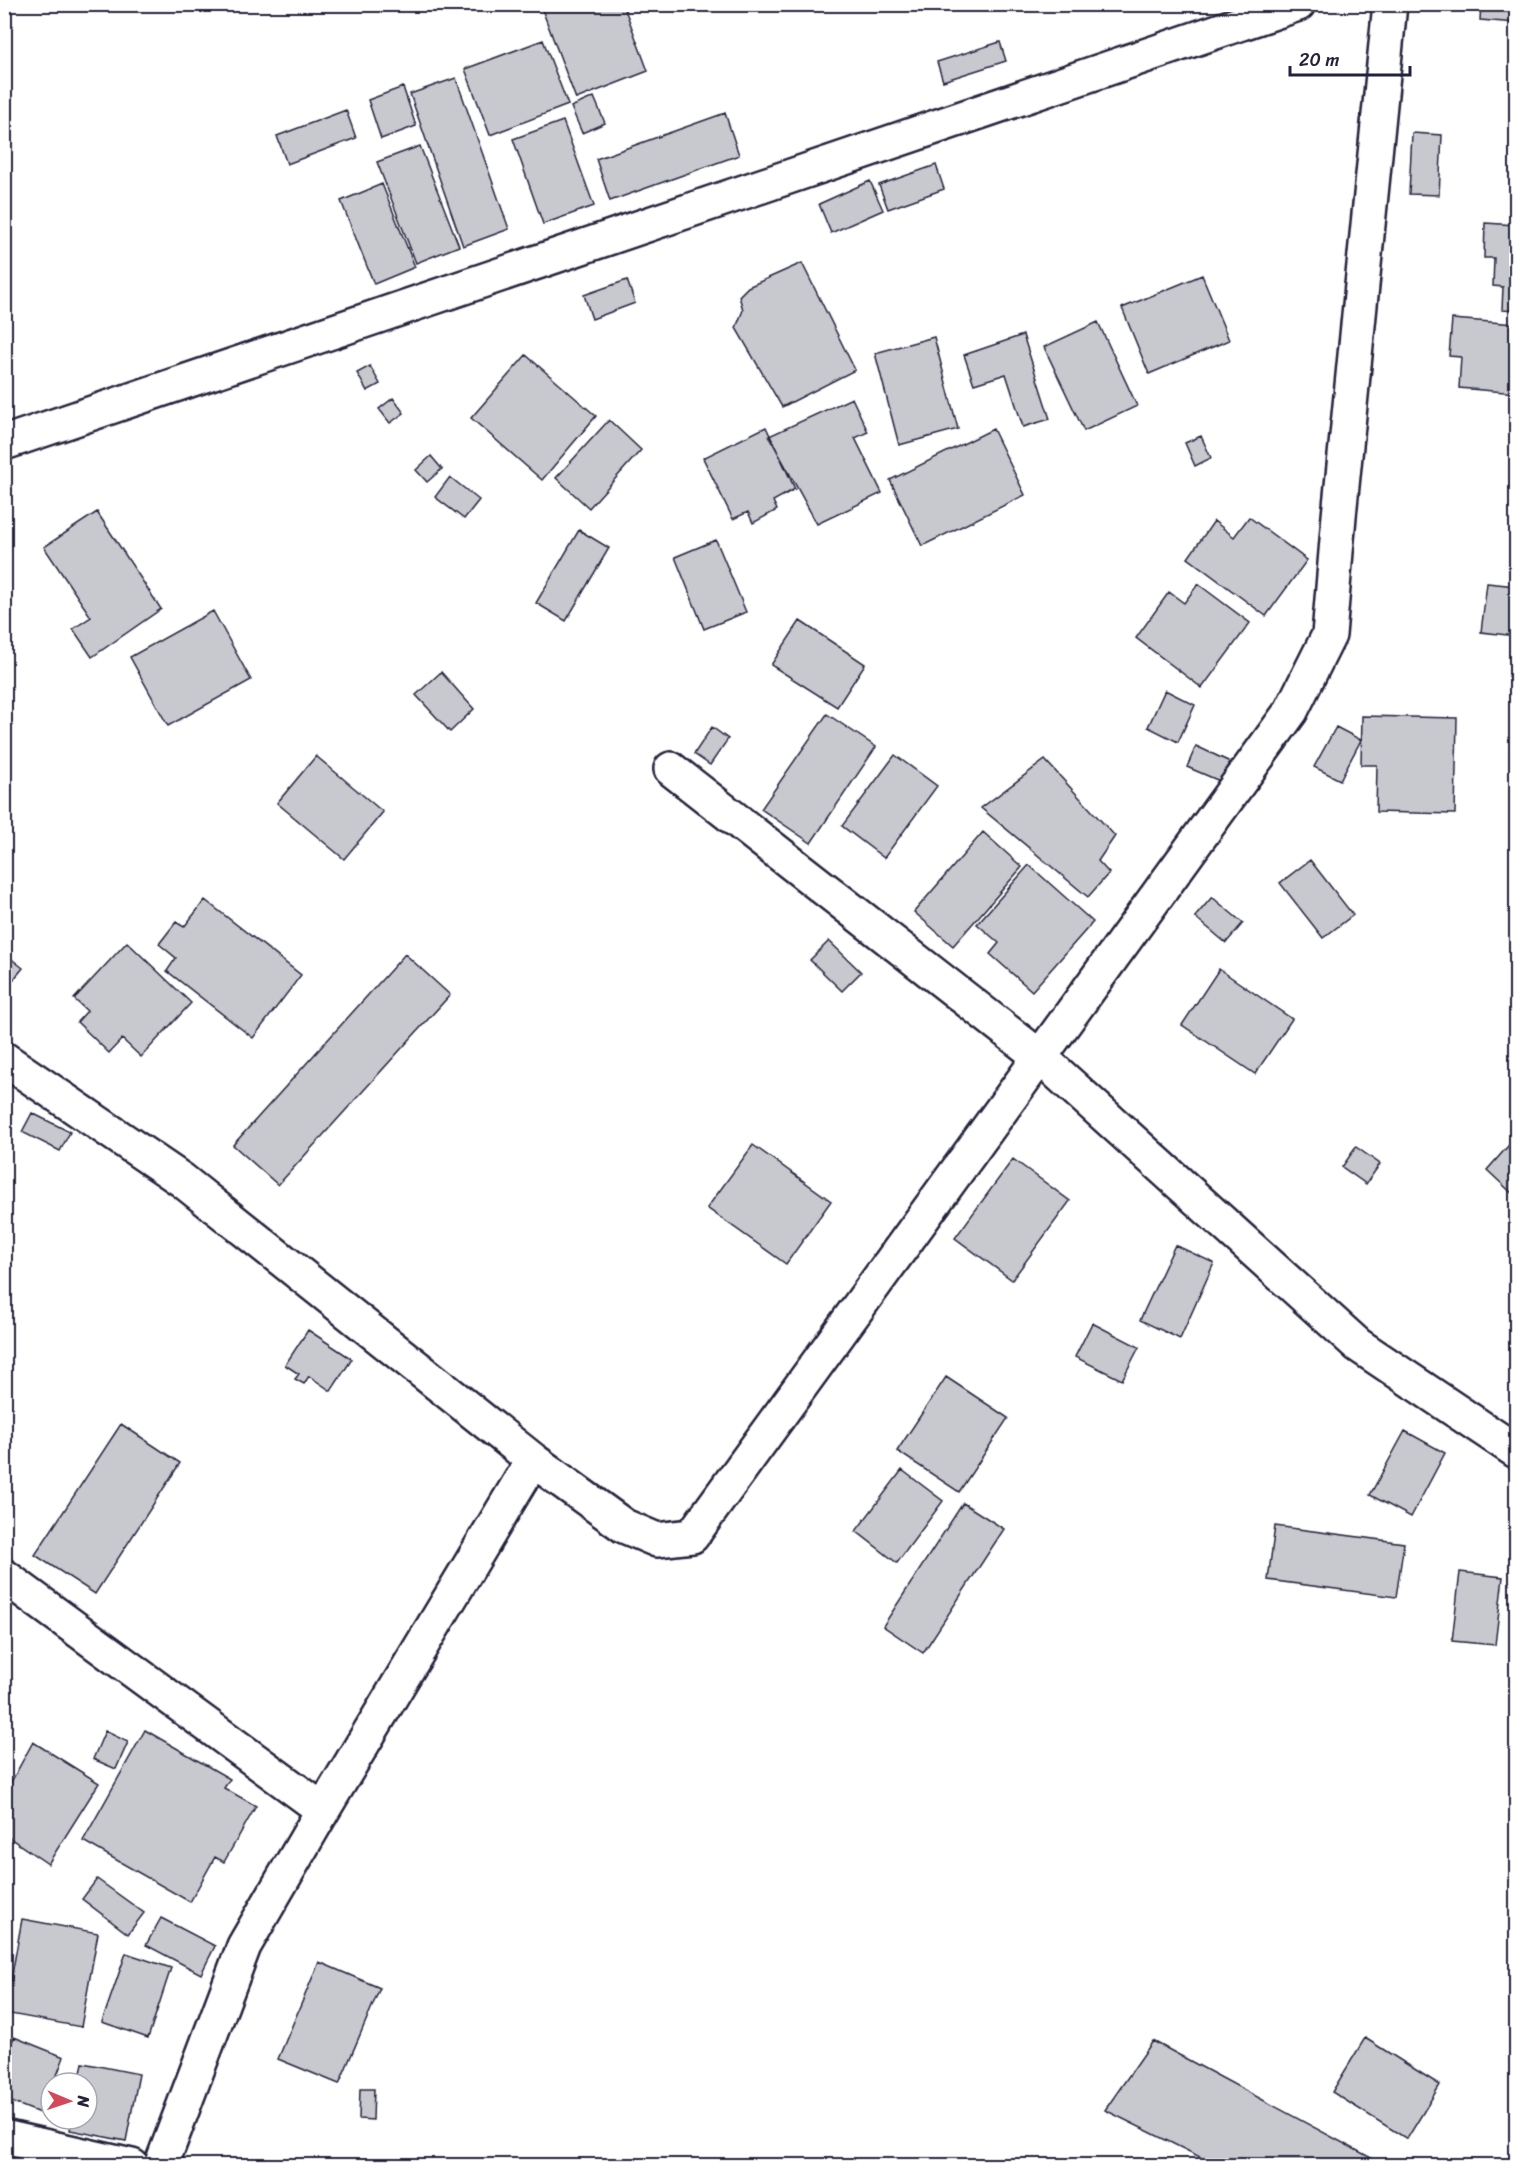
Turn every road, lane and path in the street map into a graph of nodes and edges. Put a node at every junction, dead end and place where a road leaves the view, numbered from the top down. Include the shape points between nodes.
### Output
1 (1298, 4) edge
2 (1390, 4) edge
3 (1264, 10) edge
4 (4, 443) edge
5 (671, 768) dead end
6 (1040, 1058) junction
7 (4, 1059) edge
8 (1516, 1450) edge
9 (533, 1460) junction
10 (4, 1576) edge
11 (322, 1810) junction
12 (4, 2136) edge
13 (132, 2166) edge
14 (161, 2166) edge

1 - 3 street
2 - 6 street via 1329,635 1291,711
3 - 4 street
5 - 6 street
6 - 8 street via 1358,1345
6 - 9 street via 692,1536 657,1540 624,1526
7 - 9 street via 182,1180
9 - 11 street
10 - 11 street
11 - 14 street via 244,1946
12 - 13 street

